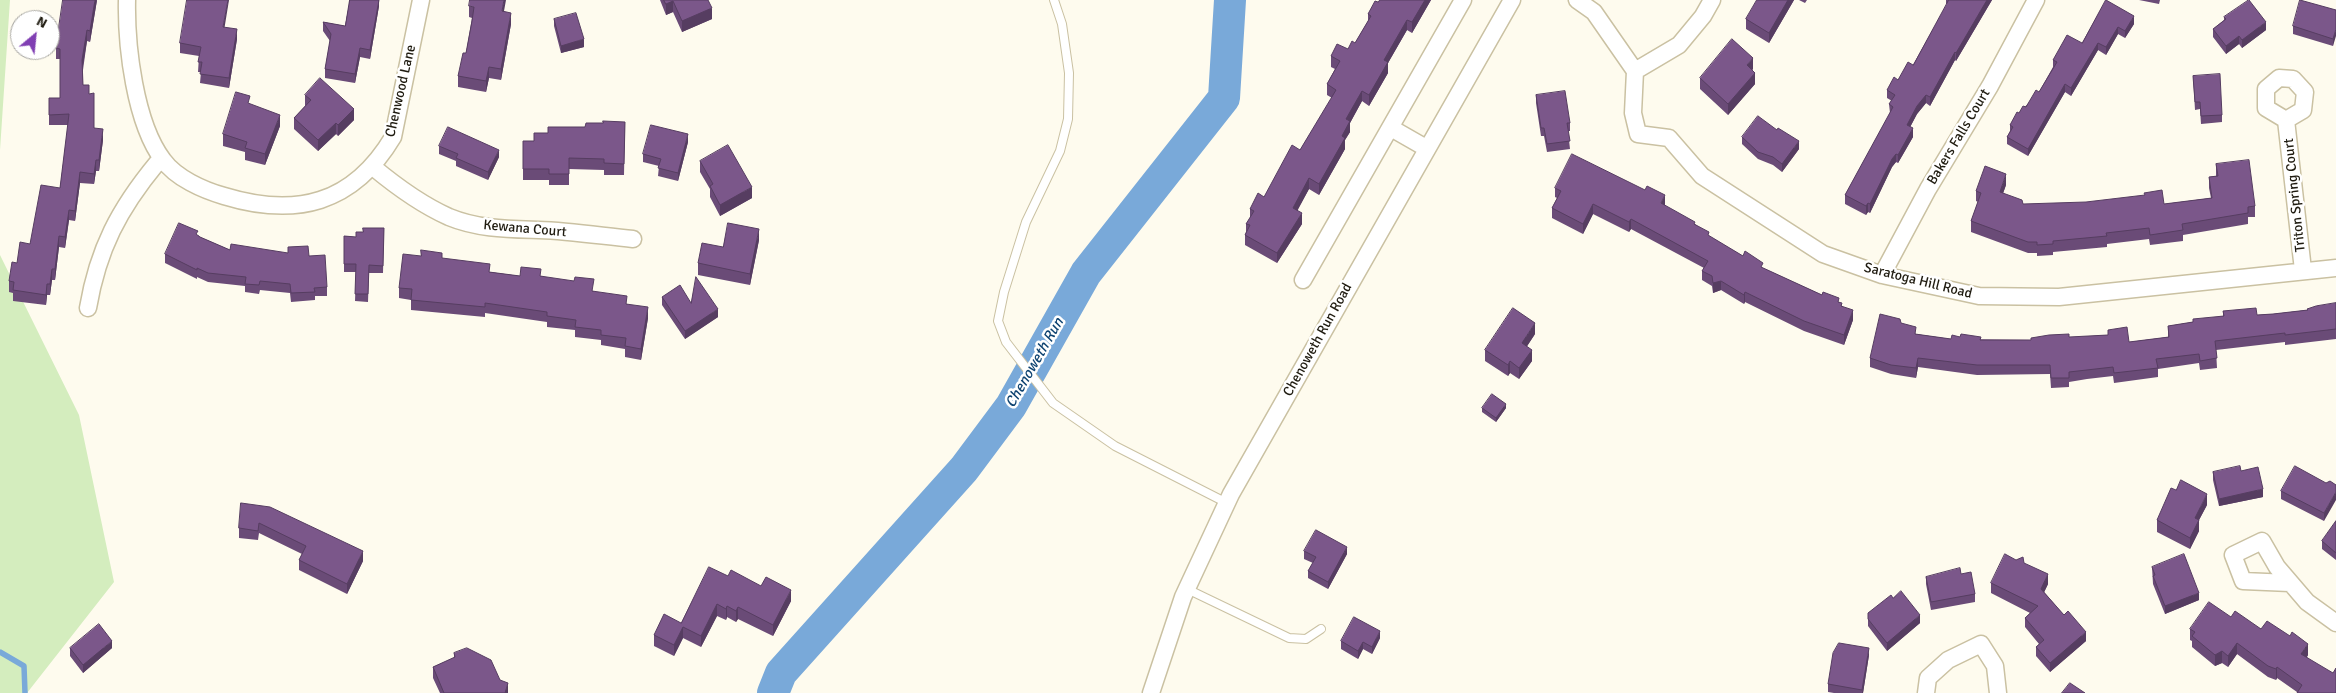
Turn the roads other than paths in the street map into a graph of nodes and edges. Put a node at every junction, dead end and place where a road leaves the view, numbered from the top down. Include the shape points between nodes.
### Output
1 (127, 0) edge
2 (421, 0) edge
3 (1054, 0) edge
4 (1463, 0) edge
5 (1512, 0) edge
6 (1577, 0) edge
7 (1712, 0) edge
8 (2036, 0) edge
9 (1636, 72) junction
10 (2286, 120) dead end
11 (1391, 128) junction
12 (1426, 148) junction
13 (164, 162) junction
14 (373, 166) junction
15 (633, 238) dead end
16 (2336, 268) edge
17 (2303, 270) junction
18 (1882, 275) junction
19 (1304, 280) dead end
20 (88, 308) dead end
21 (1227, 503) junction
22 (2290, 583) dead end
23 (1187, 589) junction
24 (2336, 623) edge
25 (1321, 629) dead end
26 (1151, 693) edge
27 (1926, 693) edge
28 (1998, 693) edge

1 - 13 street, Chenwood Lane via 132,71 149,134
2 - 14 street, Chenwood Lane via 393,137
3 - 21 lane via 1062,24 1069,73 1068,119 1060,151 1026,222 998,321 1006,342 1053,404 1115,446
4 - 11 street
5 - 12 street, Chenoweth Run Road
6 - 9 street via 1594,12
7 - 9 street via 1679,45
8 - 18 street, Bakers Falls Court
9 - 18 street, Saratoga Hill Road via 1633,113 1638,134 1670,138 1702,176 1771,222 1823,254
10 - 17 street, Triton Spring Court
11 - 12 street
11 - 19 street
12 - 21 street, Chenoweth Run Road
13 - 14 street, Chenwood Lane via 190,182 215,193 273,207 316,202 337,194
13 - 20 street via 157,163 118,216 104,245
14 - 15 street, Kewana Court via 426,206 477,225
16 - 17 street, Saratoga Hill Road
17 - 18 street, Saratoga Hill Road via 2059,297 2015,298 1979,296
21 - 23 street, Chenoweth Run Road
22 - 24 street via 2243,581 2233,556 2262,541 2277,567 2307,602
23 - 25 lane via 1289,638 1306,639
23 - 26 street, Chenoweth Run Road via 1160,659
27 - 28 street via 1928,678 1948,660 1982,644 1995,666

